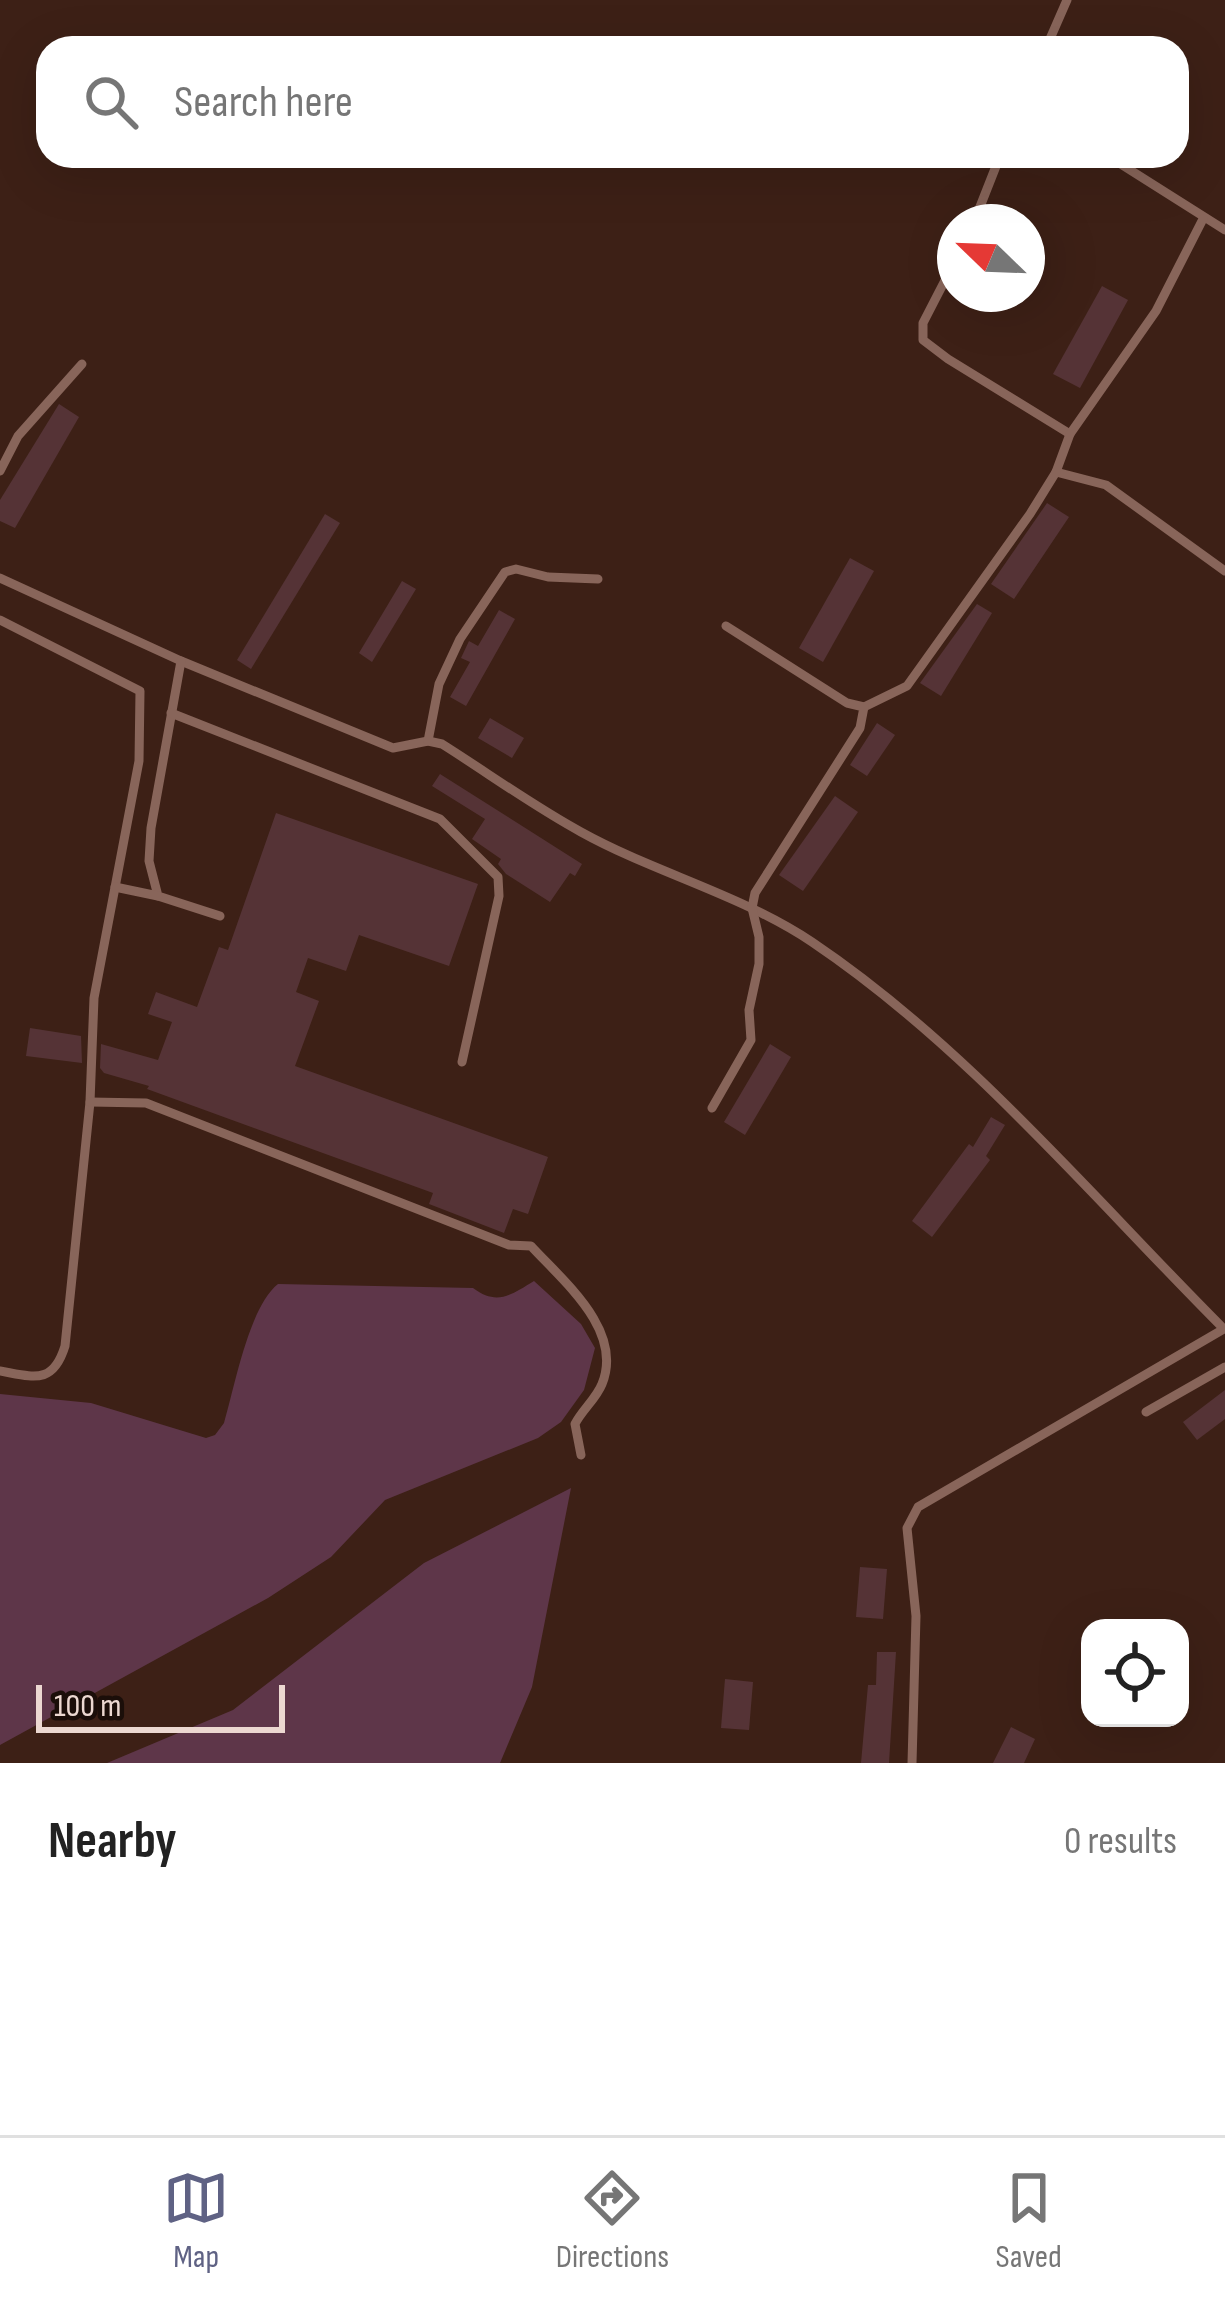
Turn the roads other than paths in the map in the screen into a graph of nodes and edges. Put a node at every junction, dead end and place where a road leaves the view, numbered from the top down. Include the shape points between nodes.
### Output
1 (1067, 0) edge
2 (1051, 36) edge
3 (995, 168) edge
4 (1126, 168) edge
5 (981, 204) edge
6 (1203, 219) junction
7 (1225, 230) edge
8 (937, 296) edge
9 (82, 364) dead end
10 (1070, 434) junction
11 (0, 471) edge
12 (1056, 472) junction
13 (1225, 571) edge
14 (0, 578) edge
15 (598, 579) dead end
16 (0, 620) edge
17 (726, 626) dead end
18 (181, 661) junction
19 (864, 707) junction
20 (171, 713) junction
21 (428, 741) junction
22 (116, 887) junction
23 (158, 896) junction
24 (752, 908) junction
25 (220, 916) dead end
26 (463, 1062) dead end
27 (90, 1102) junction
28 (712, 1108) dead end
29 (1224, 1329) edge
30 (1225, 1367) edge
31 (0, 1371) edge
32 (1146, 1412) dead end
33 (581, 1455) dead end
34 (912, 1763) edge

1 - 2 lane
3 - 5 lane
4 - 6 lane
6 - 7 lane
6 - 10 lane via 1156,310
8 - 10 lane via 923,340
9 - 11 lane via 18,436
10 - 12 lane
12 - 13 lane via 1106,485
12 - 19 lane via 907,686
14 - 18 lane
15 - 21 lane via 505,572 439,685
16 - 22 lane via 140,691 139,761
17 - 19 lane
18 - 20 lane
18 - 21 lane via 393,748
19 - 24 lane via 860,728
20 - 23 lane via 149,844
20 - 26 lane via 440,819 497,877 500,896
21 - 24 lane via 582,833
22 - 23 lane
22 - 27 lane via 94,998
23 - 25 lane
24 - 28 lane via 759,964 751,1040
24 - 29 lane via 811,941 921,1026
27 - 31 lane via 60,1360 46,1375
27 - 33 lane via 146,1103 487,1237 531,1246 585,1303 601,1334 602,1385 575,1424
29 - 34 lane via 911,1516
30 - 32 lane

